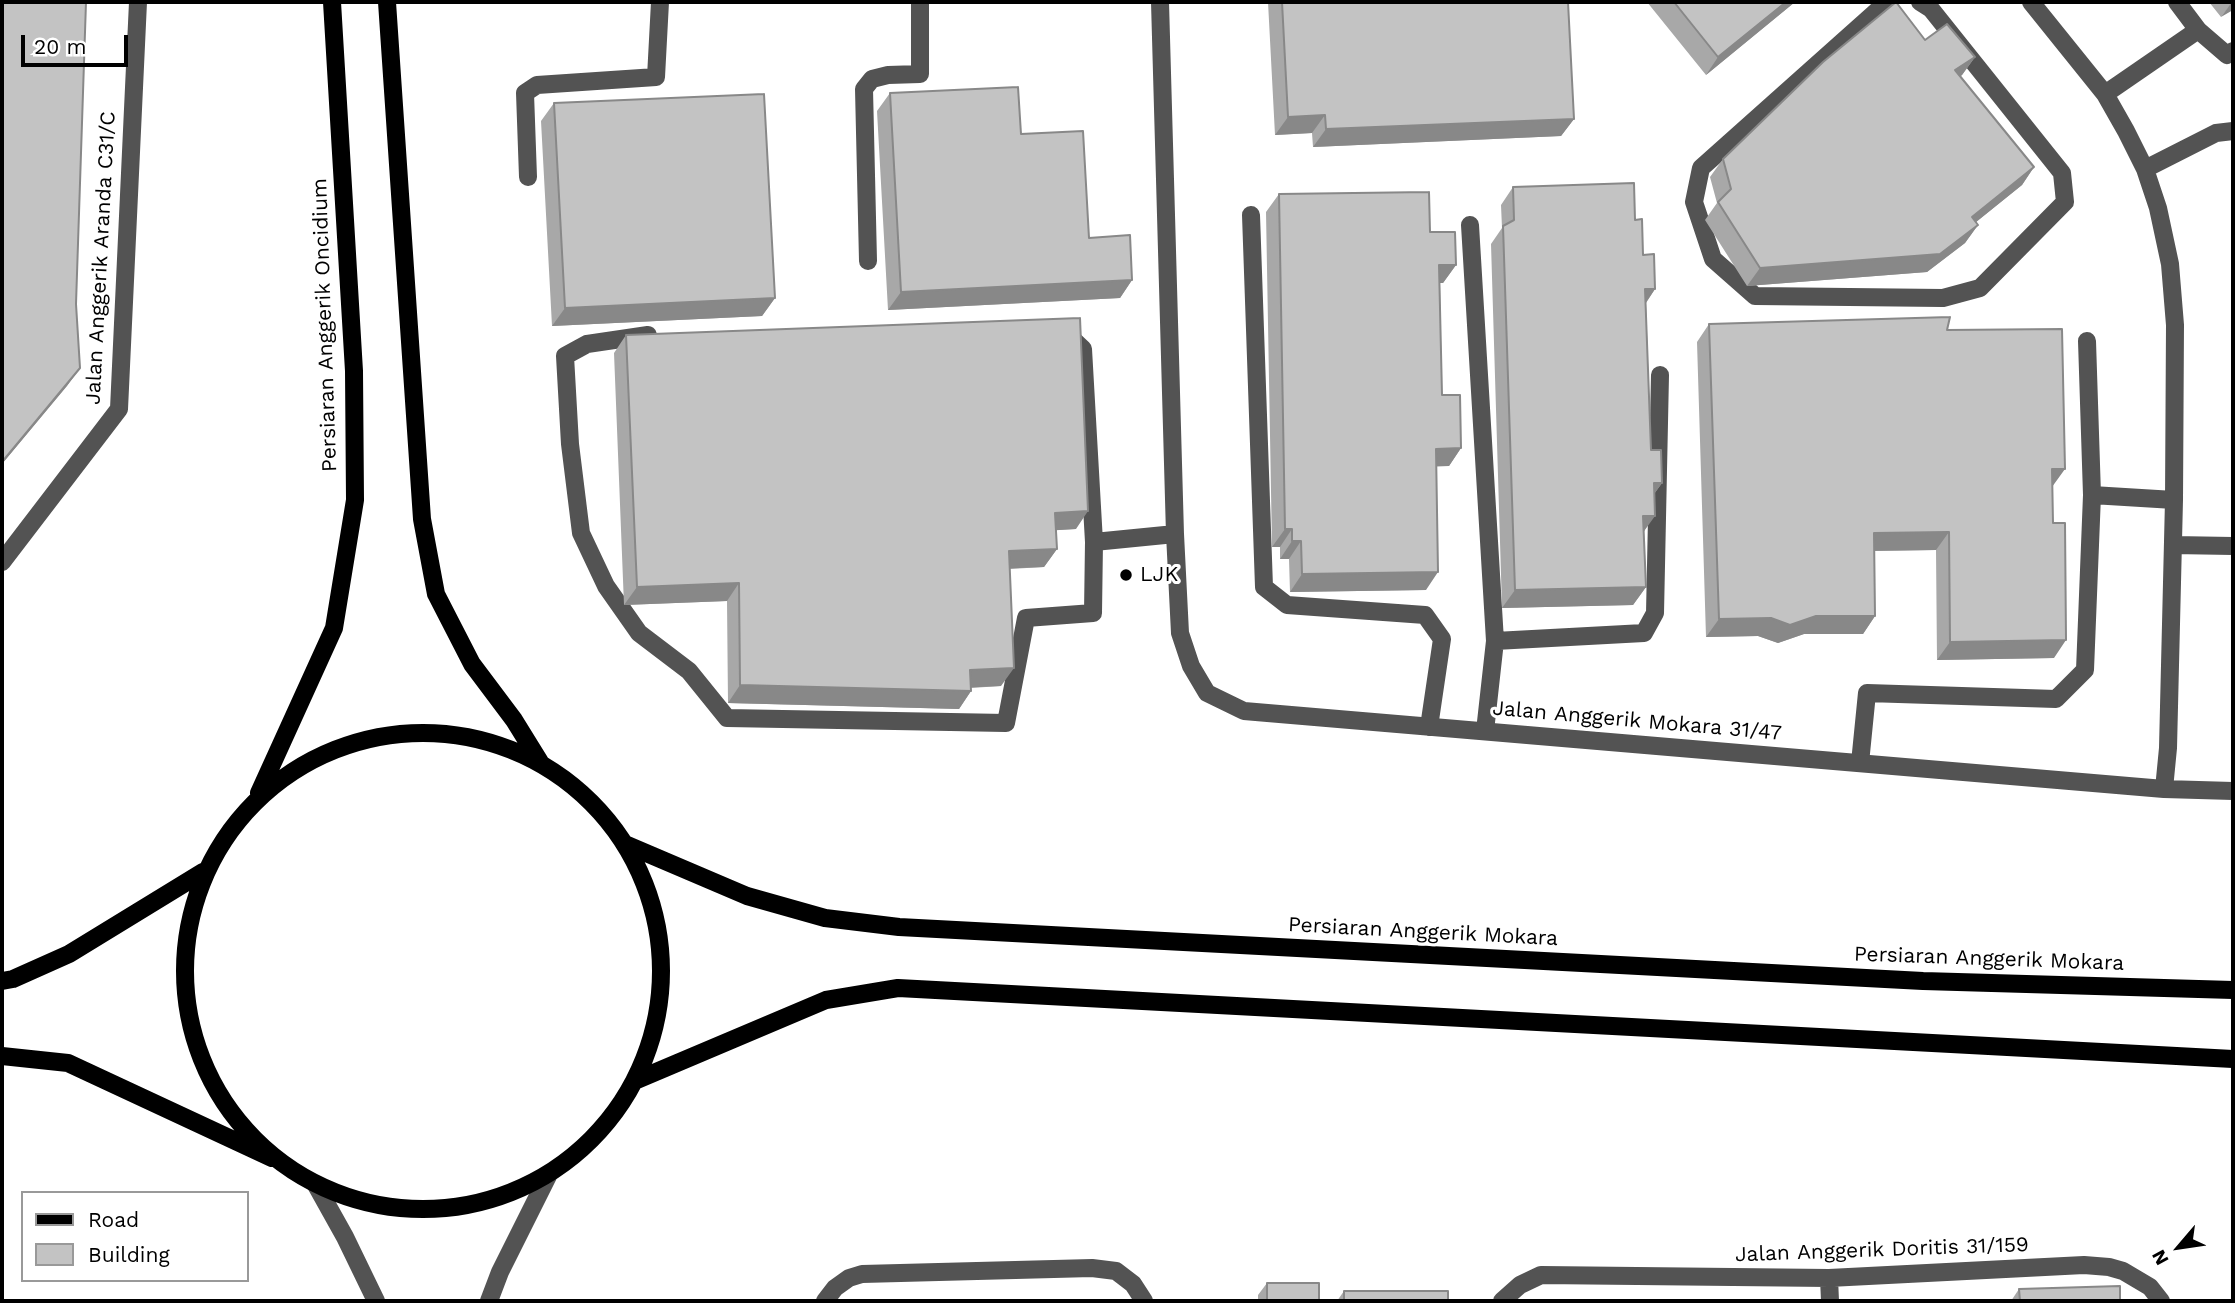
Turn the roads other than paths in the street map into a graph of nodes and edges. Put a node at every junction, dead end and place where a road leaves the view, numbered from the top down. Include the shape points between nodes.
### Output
1 (138, 2) edge
2 (332, 2) edge
3 (387, 2) edge
4 (660, 2) edge
5 (920, 2) edge
6 (1160, 2) edge
7 (1887, 2) edge
8 (2031, 2) edge
9 (2177, 2) edge
10 (1930, 4) edge
11 (2198, 30) junction
12 (2233, 51) edge
13 (2105, 94) junction
14 (2233, 131) edge
15 (2145, 169) junction
16 (528, 177) dead end
17 (1251, 215) dead end
18 (1471, 225) dead end
19 (868, 261) dead end
20 (1048, 330) edge
21 (669, 335) edge
22 (2087, 341) dead end
23 (1660, 374) dead end
24 (2092, 495) junction
25 (2174, 499) junction
26 (1175, 534) junction
27 (1094, 542) junction
28 (2173, 545) junction
29 (2233, 546) edge
30 (2, 562) edge
31 (1495, 641) junction
32 (1429, 727) junction
33 (1485, 731) junction
34 (540, 762) junction
35 (1860, 763) junction
36 (2164, 789) junction
37 (2233, 791) edge
38 (257, 796) junction
39 (625, 844) junction
40 (203, 872) junction
41 (2, 981) edge
42 (2233, 990) edge
43 (2, 1056) edge
44 (2233, 1059) edge
45 (637, 1080) junction
46 (275, 1160) junction
47 (548, 1176) junction
48 (316, 1185) junction
49 (1829, 1278) junction
50 (376, 1301) edge
51 (489, 1301) edge
52 (825, 1301) edge
53 (1144, 1301) edge
54 (1502, 1301) edge
55 (1829, 1301) edge
56 (2161, 1301) edge

1 - 30 street, Jalan Anggerik Aranda C31/C via 119,409
2 - 38 main road, Persiaran Anggerik Oncidium via 354,371 355,500 334,628
3 - 34 main road via 422,519 436,594 472,664
4 - 16 street via 656,77 537,85 525,93
5 - 19 street via 920,74 872,79 864,89
6 - 26 street, Jalan Anggerik Mokara 31/47
7 - 10 street via 1701,168 1694,202 1713,259 1755,296 1942,298 1980,288 2065,202 2062,173
8 - 13 street
9 - 11 street
11 - 12 street via 2227,55
11 - 13 street
13 - 15 street
14 - 15 street via 2216,133
15 - 25 street via 2170,264 2175,325
17 - 32 street via 1264,587 1287,605 1425,615 1442,639
18 - 31 street
20 - 27 street via 1062,329 1083,349
21 - 27 street via 587,344 565,356 582,533 606,586 639,634 689,671 727,718 1006,723 1026,618 1093,613
22 - 24 street
23 - 31 street via 1655,613 1644,633
24 - 25 street
24 - 35 street via 2085,670 2056,699 1867,693
25 - 28 street
26 - 27 street
26 - 32 street, Jalan Anggerik Mokara 31/47 via 1180,633 1191,666 1207,693 1244,711
28 - 29 street
28 - 36 street
31 - 33 street
32 - 33 street, Jalan Anggerik Mokara 31/47
33 - 35 street, Jalan Anggerik Mokara 31/47
34 - 38 main road via 485,739 460,735 424,730 363,737 307,760
34 - 39 main road
35 - 36 street, Jalan Anggerik Mokara 31/47
36 - 37 street, Jalan Anggerik Mokara 31/47
38 - 40 main road via 226,831
39 - 42 main road, Persiaran Anggerik Mokara via 747,896 825,918 899,927 1923,981
39 - 45 main road via 651,899 662,960 657,1021
40 - 41 main road via 69,954
40 - 46 main road via 183,960 196,1048
43 - 46 main road via 68,1063
44 - 45 main road via 898,988 826,1000
45 - 47 main road via 599,1134
46 - 48 main road
47 - 48 main road via 493,1201 433,1211 373,1206
47 - 51 street
48 - 50 street
49 - 54 street, Jalan Anggerik Doritis 31/159 via 1541,1275
49 - 55 street
49 - 56 street, Jalan Anggerik Doritis 31/159 via 2084,1265 2123,1271 2150,1287
52 - 53 street via 835,1288 862,1274 1092,1268 1116,1271 1133,1284

